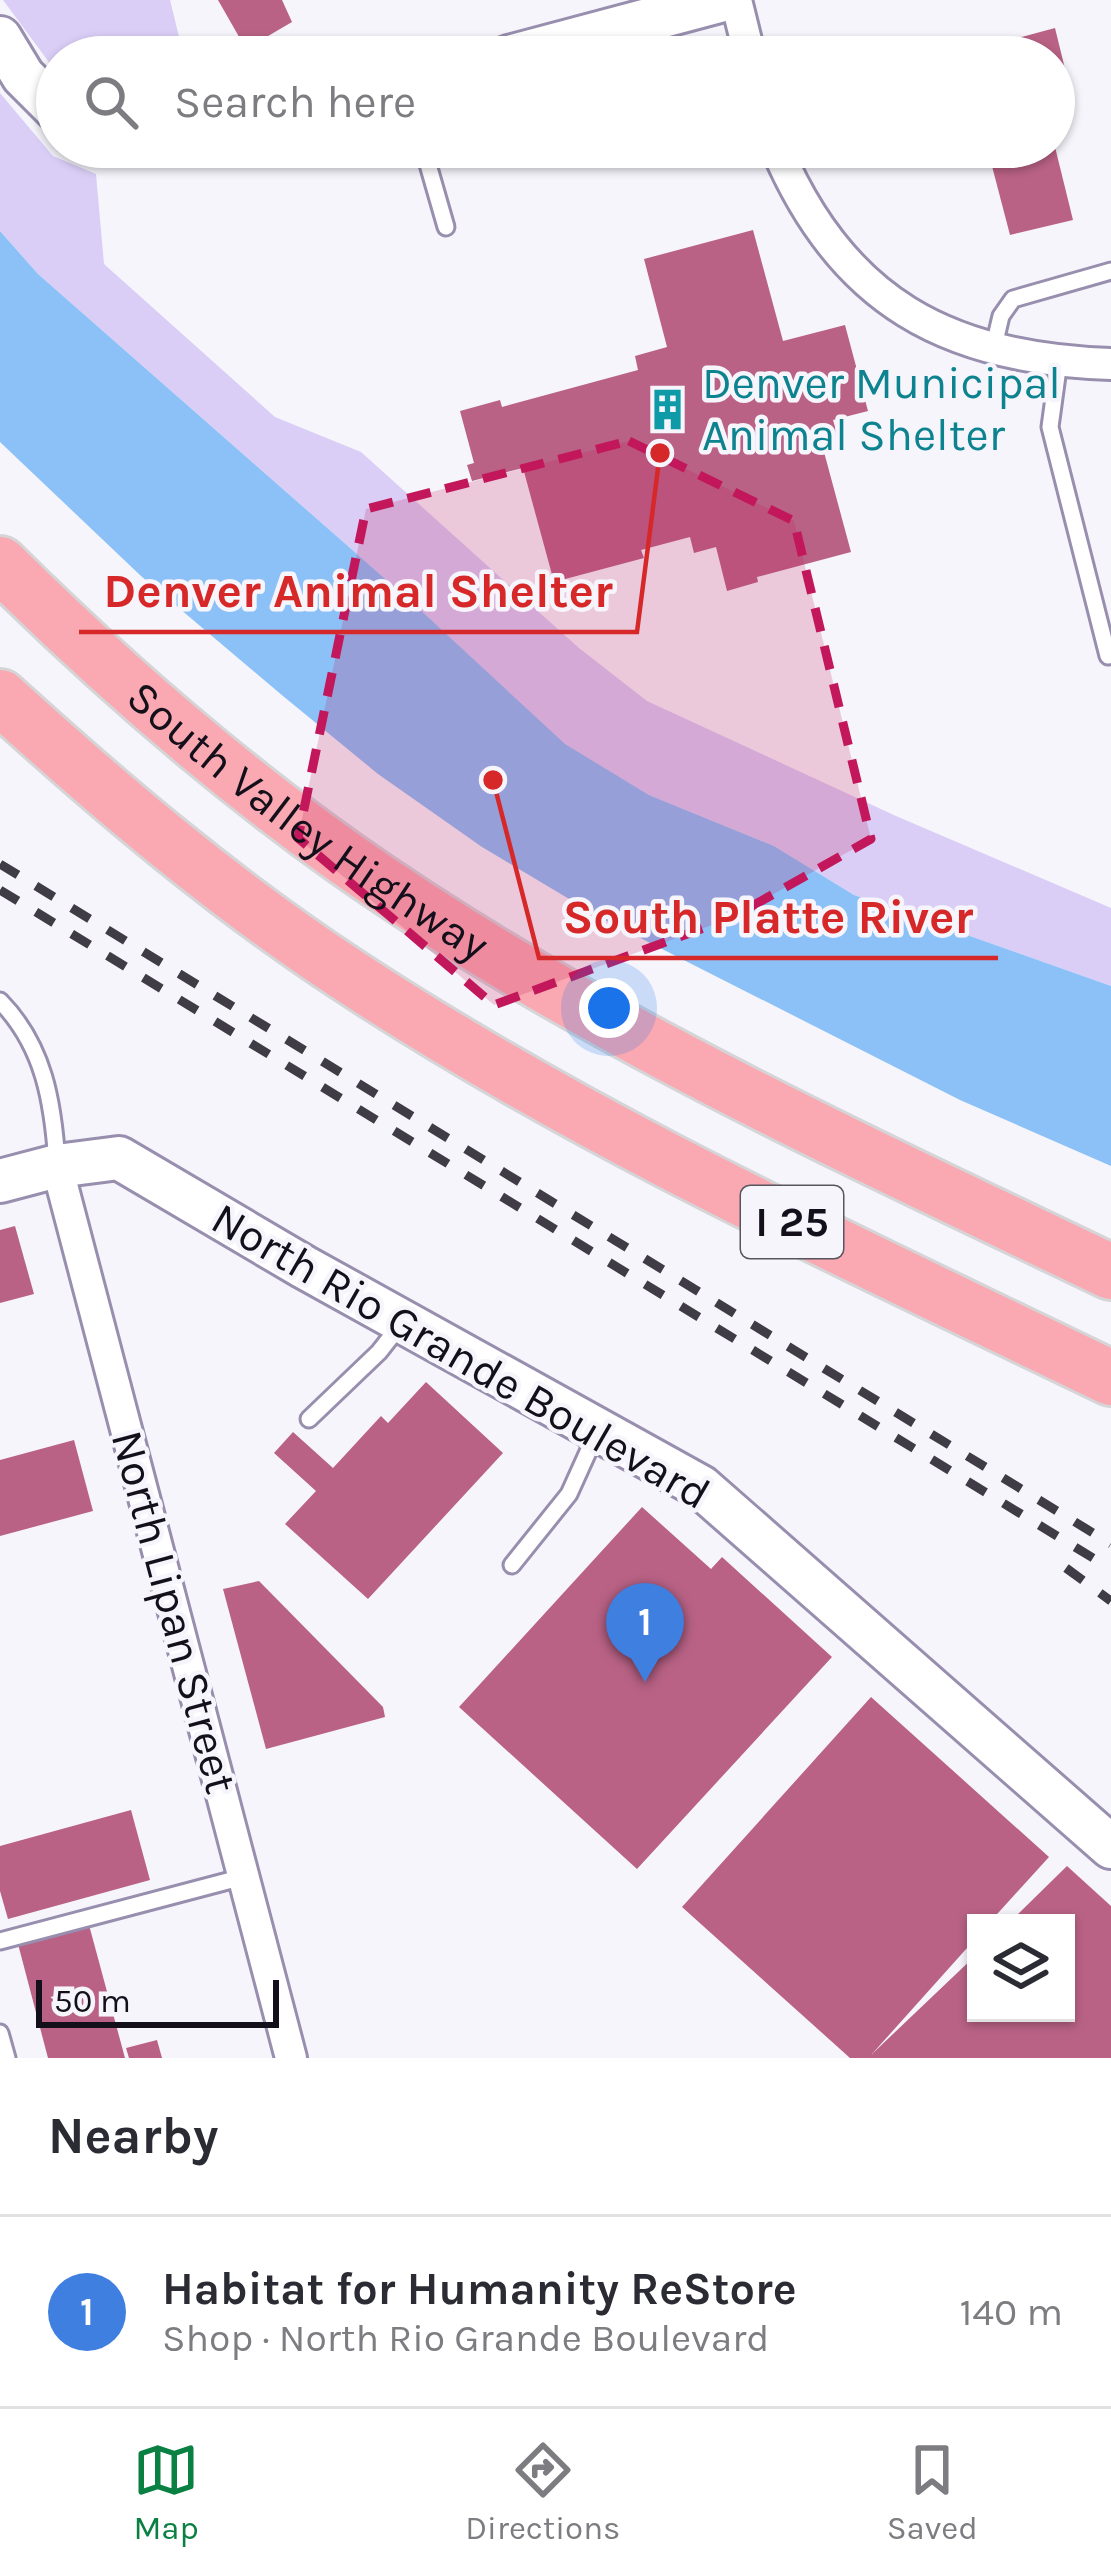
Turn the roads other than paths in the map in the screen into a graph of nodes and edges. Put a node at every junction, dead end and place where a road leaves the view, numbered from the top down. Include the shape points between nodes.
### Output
1 (723, 0) edge
2 (736, 0) edge
3 (587, 36) edge
4 (745, 36) edge
5 (0, 38) edge
6 (36, 89) edge
7 (429, 168) edge
8 (786, 168) edge
9 (446, 227) dead end
10 (1111, 271) edge
11 (993, 350) junction
12 (1059, 361) junction
13 (1111, 364) edge
14 (0, 564) edge
15 (1108, 656) edge
16 (0, 698) edge
17 (0, 1001) edge
18 (57, 1166) junction
19 (0, 1181) edge
20 (1111, 1272) edge
21 (403, 1322) junction
22 (1111, 1378) edge
23 (309, 1419) dead end
24 (598, 1430) junction
25 (512, 1565) dead end
26 (1111, 1847) edge
27 (243, 1877) junction
28 (0, 1941) edge
29 (0, 2033) edge
30 (7, 2058) edge
31 (291, 2058) edge

1 - 3 street
2 - 4 street
5 - 6 street
7 - 9 lane
8 - 11 street via 808,212 860,274 939,332
10 - 11 lane via 1013,299
11 - 12 street
12 - 13 street
12 - 15 lane via 1050,428
14 - 20 highway, South Valley Highway / I 25 via 140,695 279,809 442,922 795,1118
16 - 22 highway, I 25 via 239,898 478,1057
17 - 18 lane via 24,1025 53,1104
18 - 19 street, North Rio Grande Boulevard
18 - 21 street, North Rio Grande Boulevard via 119,1158
18 - 27 street, North Lipan Street
21 - 23 lane
21 - 24 street, North Rio Grande Boulevard
24 - 25 lane via 569,1494
24 - 26 street, North Rio Grande Boulevard via 701,1487
27 - 28 lane
27 - 31 street, North Lipan Street
29 - 30 lane

